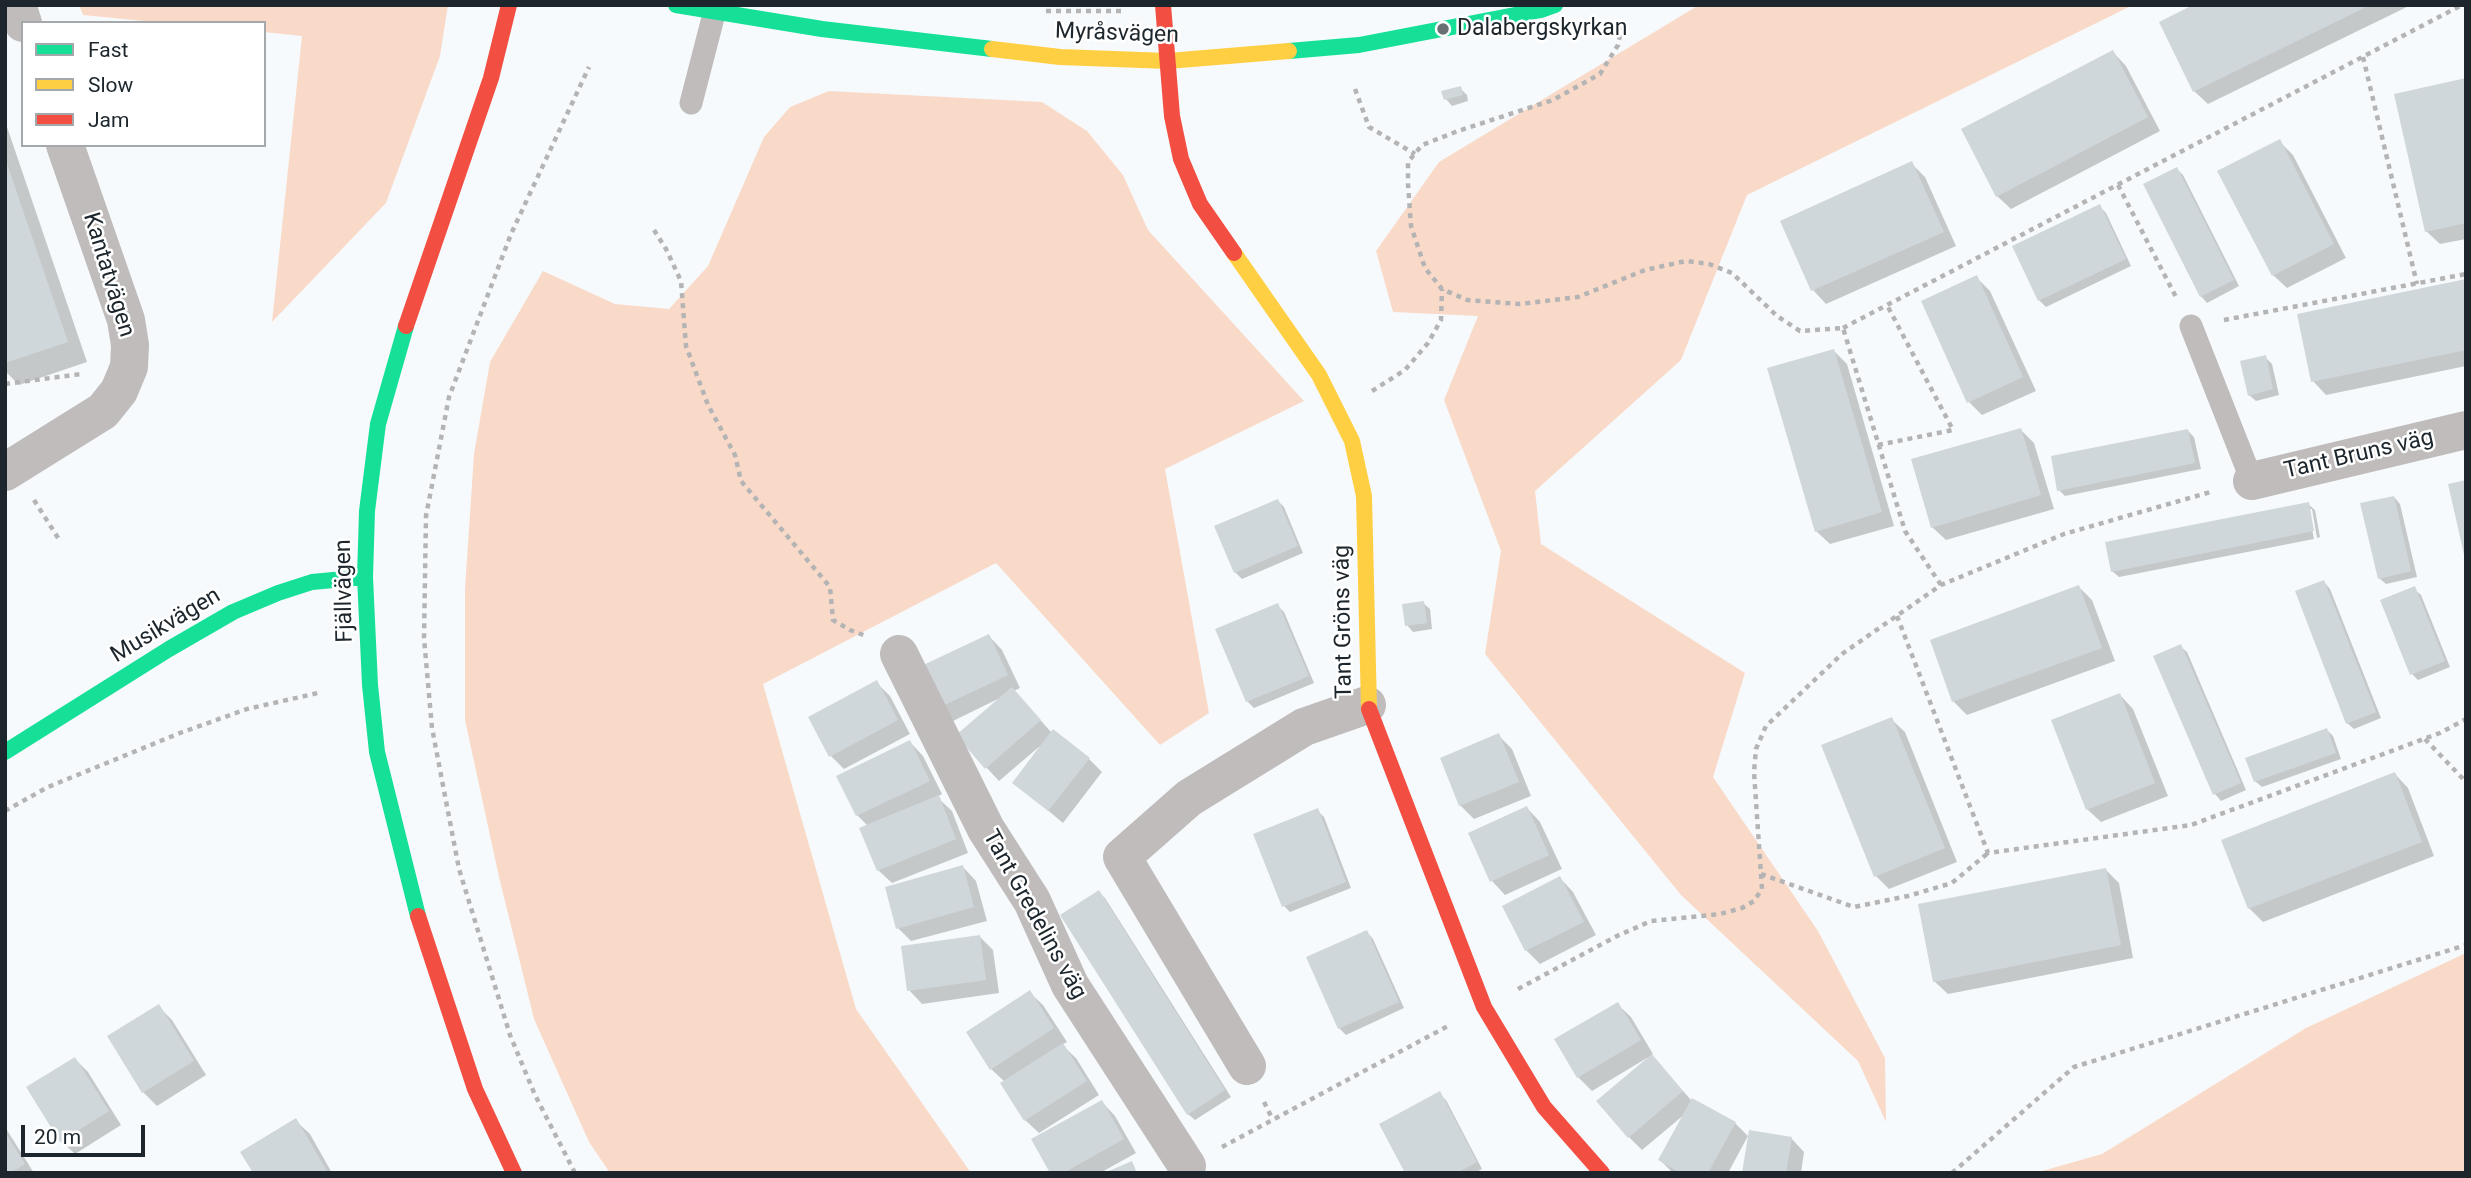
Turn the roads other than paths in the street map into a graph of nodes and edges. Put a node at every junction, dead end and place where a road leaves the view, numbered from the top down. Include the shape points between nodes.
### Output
1 (509, 5) edge
2 (676, 5) edge
3 (1555, 5) edge
4 (1163, 6) edge
5 (715, 10) junction
6 (1168, 61) junction
7 (691, 103) dead end
8 (66, 147) edge
9 (2191, 326) road end
10 (2466, 430) edge
11 (5, 472) edge
12 (2252, 481) joint
13 (365, 577) junction
14 (899, 654) road end
15 (1367, 705) junction
16 (5, 752) edge
17 (1247, 1066) dead end
18 (1187, 1166) road end
19 (514, 1173) edge
20 (1602, 1173) edge

1 - 13 street, Fjällvägen via 491,78 401,340 378,424 367,511
2 - 5 street, Myråsvägen
3 - 6 street, Myråsvägen via 1359,46
4 - 6 street, Tant Gröns väg
5 - 6 street, Myråsvägen via 822,29 1060,57
5 - 7 lane
6 - 15 street, Tant Gröns väg via 1171,116 1200,204 1319,375 1352,441 1364,496
8 - 11 street, Kantatvägen via 125,320 131,345 129,367 119,391 103,411
9 - 12 lane
10 - 12 street, Tant Bruns väg
13 - 16 street, Musikvägen via 312,582 233,612
13 - 19 street, Fjällvägen via 377,752 404,865 475,1089
14 - 18 street, Tant Gredelins väg via 986,829 1032,901 1070,985
15 - 17 street via 1304,727 1189,798 1122,857
15 - 20 street, Tant Gröns väg via 1484,1007 1544,1107

